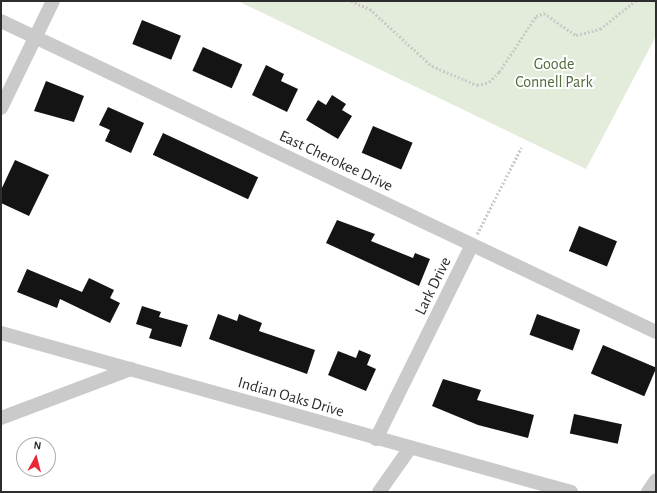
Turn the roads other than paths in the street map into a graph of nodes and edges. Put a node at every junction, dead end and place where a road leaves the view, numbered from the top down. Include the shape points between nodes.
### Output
1 (53, 1) edge
2 (1, 21) edge
3 (35, 37) junction
4 (1, 108) edge
5 (472, 245) junction
6 (656, 332) edge
7 (1, 333) edge
8 (131, 369) junction
9 (1, 418) edge
10 (376, 439) junction
11 (410, 448) junction
12 (656, 480) edge
13 (379, 492) edge
14 (571, 492) edge
15 (648, 492) edge

1 - 3 street
2 - 3 street, East Cherokee Drive
3 - 4 street
3 - 5 street, East Cherokee Drive
5 - 6 street, East Cherokee Drive
5 - 10 street, Lark Drive
7 - 8 street, Indian Oaks Drive
8 - 9 street
8 - 10 street, Indian Oaks Drive
10 - 11 street, Indian Oaks Drive
11 - 13 street
11 - 14 street, Indian Oaks Drive
12 - 15 street

